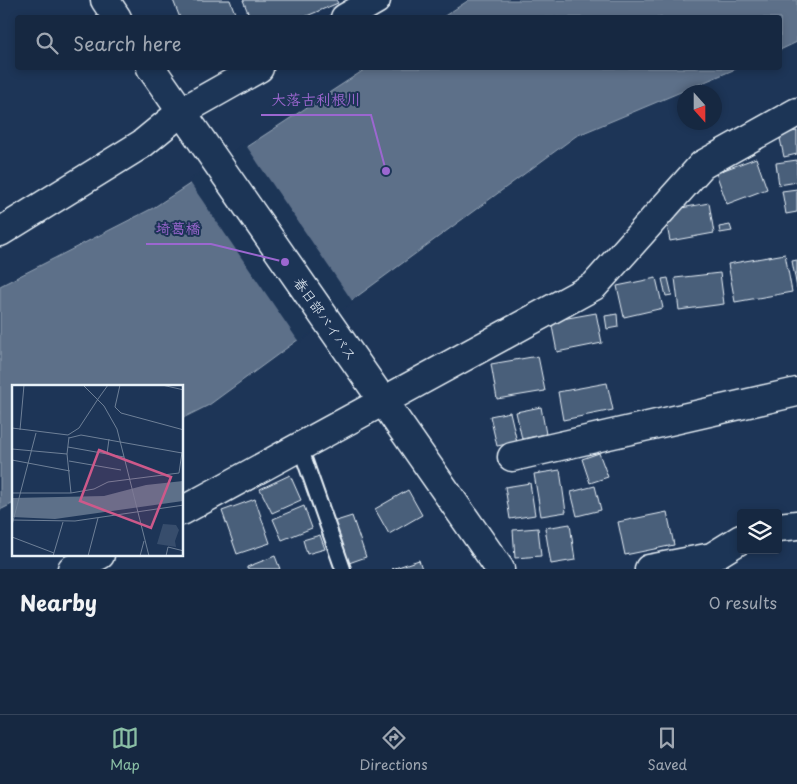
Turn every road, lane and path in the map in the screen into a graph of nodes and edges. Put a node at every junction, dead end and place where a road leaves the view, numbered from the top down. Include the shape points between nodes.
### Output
1 (105, 0) edge
2 (376, 0) edge
3 (115, 15) edge
4 (350, 15) edge
5 (152, 70) edge
6 (256, 70) edge
7 (182, 112) junction
8 (797, 112) edge
9 (0, 232) edge
10 (375, 390) junction
11 (797, 392) edge
12 (300, 447) junction
13 (512, 457) dead end
14 (184, 510) edge
15 (797, 525) edge
16 (782, 527) edge
17 (737, 542) edge
18 (98, 556) edge
19 (713, 563) edge
20 (72, 569) edge
21 (343, 569) edge
22 (500, 569) edge
23 (649, 569) edge

1 - 3 main road
2 - 4 main road
5 - 7 main road, 春日部バイパス
6 - 7 main road
7 - 9 main road via 142,144
7 - 10 main road, 春日部バイパス
8 - 10 main road via 702,165 594,286
10 - 12 main road
10 - 22 main road, 春日部バイパス
11 - 13 main road
12 - 14 main road
12 - 21 lane
15 - 16 main road
17 - 19 main road
18 - 20 main road
19 - 23 main road

